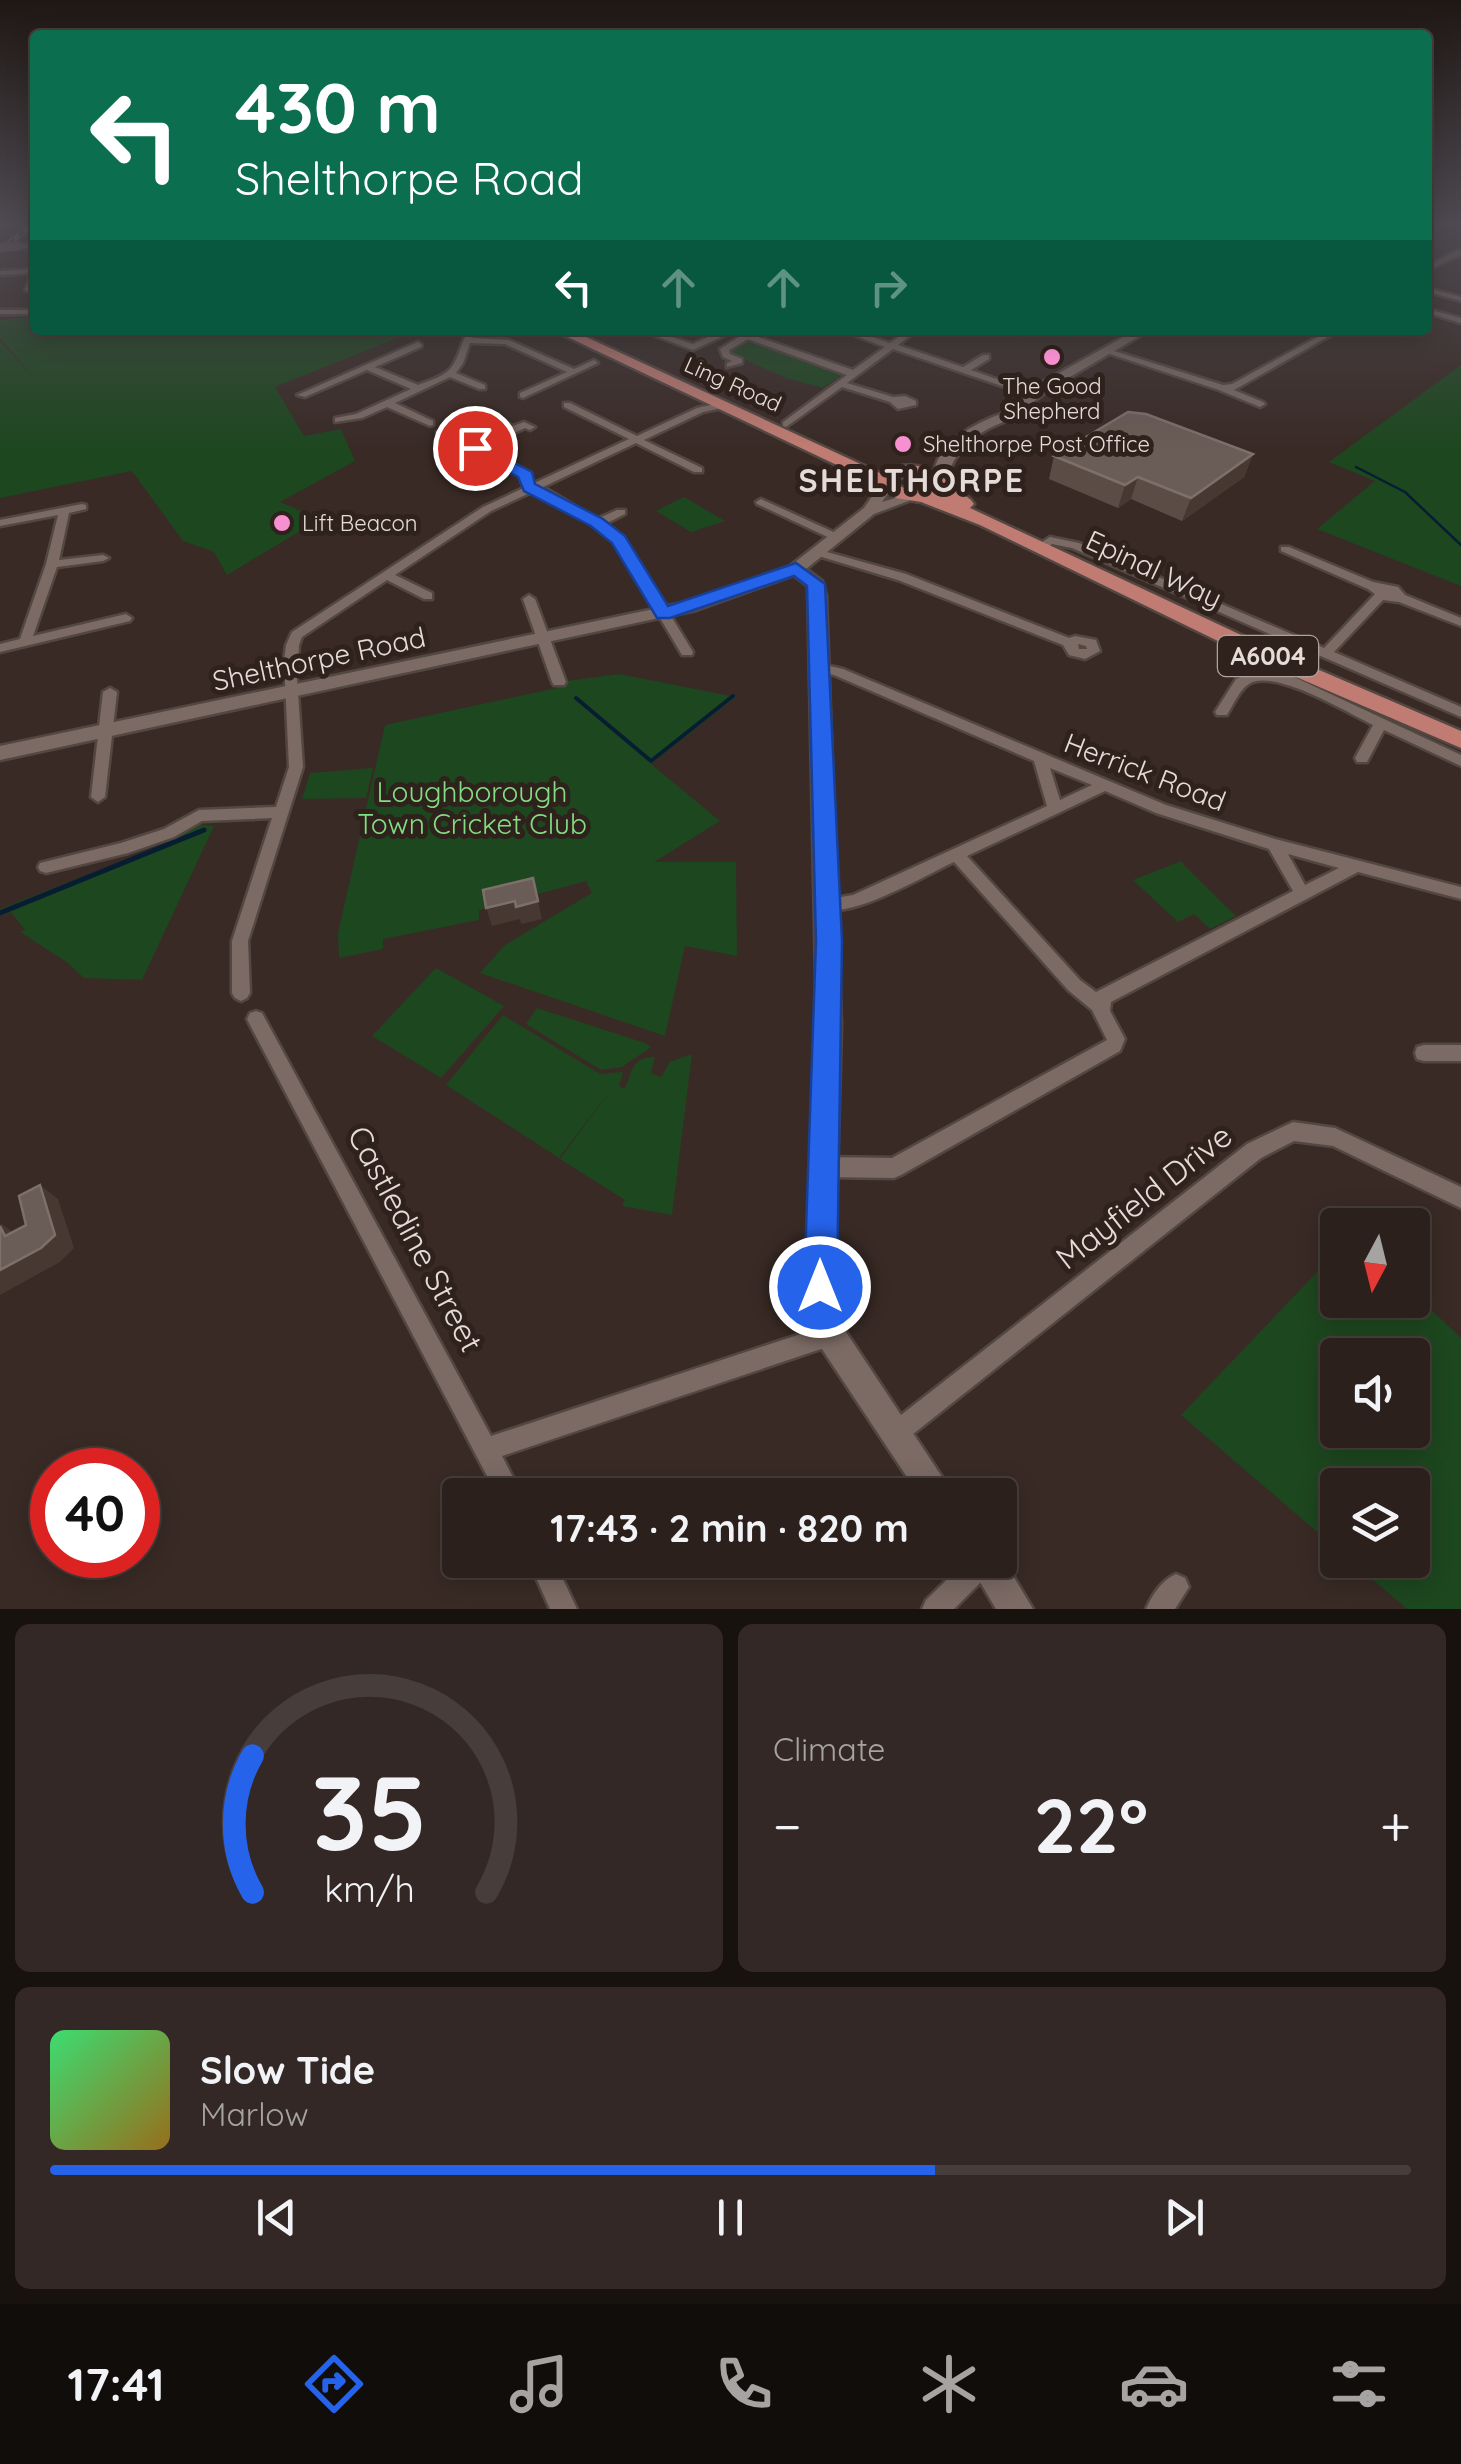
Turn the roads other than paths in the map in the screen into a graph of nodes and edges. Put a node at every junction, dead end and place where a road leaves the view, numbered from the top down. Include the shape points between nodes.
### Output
1 (0, 312) edge
2 (30, 312) edge
3 (1432, 312) edge
4 (1461, 321) edge
5 (470, 335) edge
6 (571, 335) edge
7 (589, 335) edge
8 (719, 335) edge
9 (744, 335) edge
10 (859, 335) edge
11 (907, 335) edge
12 (1136, 335) edge
13 (1327, 335) edge
14 (663, 336) dead end
15 (747, 336) junction
16 (465, 340) junction
17 (420, 343) dead end
18 (893, 346) junction
19 (1108, 352) junction
20 (986, 357) dead end
21 (548, 360) junction
22 (594, 363) dead end
23 (738, 364) dead end
24 (368, 366) junction
25 (530, 368) dead end
26 (965, 370) junction
27 (574, 372) junction
28 (450, 374) junction
29 (854, 374) junction
30 (841, 384) junction
31 (419, 388) junction
32 (1222, 388) junction
33 (484, 389) dead end
34 (1034, 394) junction
35 (309, 395) dead end
36 (522, 395) dead end
37 (893, 400) dead end
38 (387, 403) junction
39 (1260, 404) dead end
40 (566, 405) dead end
41 (722, 405) junction
42 (745, 406) junction
43 (418, 417) junction
44 (335, 420) dead end
45 (406, 422) dead end
46 (430, 423) dead end
47 (499, 423) dead end
48 (786, 424) junction
49 (530, 427) dead end
50 (514, 430) junction
51 (442, 432) dead end
52 (636, 439) junction
53 (475, 448) junction
54 (951, 452) junction
55 (906, 469) junction
56 (698, 470) dead end
57 (534, 482) junction
58 (941, 482) junction
59 (887, 483) junction
60 (917, 496) junction
61 (761, 502) dead end
62 (82, 507) dead end
63 (64, 511) junction
64 (869, 511) junction
65 (621, 512) dead end
66 (987, 521) junction
67 (597, 522) junction
68 (0, 523) edge
69 (836, 537) junction
70 (1045, 544) junction
71 (1286, 550) dead end
72 (103, 558) dead end
73 (806, 560) junction
74 (52, 564) junction
75 (386, 575) junction
76 (1377, 591) junction
77 (428, 596) dead end
78 (529, 599) dead end
79 (664, 614) junction
80 (126, 618) dead end
81 (1461, 622) edge
82 (544, 638) junction
83 (25, 642) junction
84 (1070, 643) dead end
85 (0, 648) edge
86 (687, 652) dead end
87 (1325, 654) junction
88 (820, 668) junction
89 (559, 682) dead end
90 (110, 692) dead end
91 (294, 692) junction
92 (1461, 712) edge
93 (1222, 713) dead end
94 (1382, 722) junction
95 (106, 732) junction
96 (1461, 740) edge
97 (0, 753) edge
98 (1040, 758) junction
99 (1362, 758) dead end
100 (1461, 762) edge
101 (1106, 785) junction
102 (98, 797) dead end
103 (1055, 808) junction
104 (282, 812) junction
105 (1275, 845) junction
106 (954, 853) junction
107 (46, 867) dead end
108 (1354, 867) junction
109 (1461, 893) edge
110 (1303, 895) junction
111 (829, 906) junction
112 (241, 993) dead end
113 (1100, 1006) junction
114 (256, 1018) dead end
115 (1461, 1053) edge
116 (1424, 1054) dead end
117 (824, 1166) junction
118 (1461, 1198) edge
119 (831, 1335) junction
120 (895, 1434) junction
121 (487, 1449) junction
122 (502, 1478) edge
123 (926, 1478) edge
124 (549, 1578) edge
125 (966, 1578) edge
126 (996, 1578) edge
127 (1176, 1587) dead end
128 (564, 1609) edge
129 (935, 1609) edge
130 (1016, 1609) edge
131 (1159, 1609) edge

1 - 2 street
3 - 4 street
5 - 16 street
6 - 41 main road, Ling Road / A6004
7 - 42 main road, Ling Road / A6004
8 - 14 street via 693,347
9 - 15 street
10 - 18 street
11 - 18 street
12 - 19 street
13 - 32 street
15 - 23 street via 724,349
15 - 29 street
16 - 21 street via 506,342
16 - 28 street
17 - 24 street
18 - 26 street
18 - 29 street
19 - 32 street
19 - 34 street
20 - 26 street
21 - 25 street
21 - 27 street
22 - 27 street
24 - 31 street
24 - 35 street
26 - 34 street
27 - 36 street
28 - 31 street
28 - 33 street
29 - 30 street
30 - 37 street
30 - 48 street
31 - 38 street
32 - 39 street
34 - 54 street
38 - 43 street
38 - 44 street
40 - 52 street
41 - 42 main road
41 - 52 street
41 - 59 main road, Ling Road / A6004
42 - 48 main road, Ling Road / A6004
43 - 45 street
43 - 46 street
47 - 50 street
48 - 55 main road, Ling Road / A6004 via 874,463
49 - 50 street
50 - 53 street
51 - 53 street
52 - 56 street
52 - 57 street
53 - 57 street
54 - 55 street
54 - 58 street via 939,470
55 - 58 main road, A6004
55 - 59 main road via 890,474
57 - 67 street
57 - 75 street
58 - 60 main road via 938,491
58 - 66 main road, Epinal Way / A6004
59 - 60 main road, A6004
59 - 64 street
60 - 64 street
60 - 66 main road, Epinal Way / A6004
61 - 69 street
62 - 63 street
63 - 68 street
63 - 74 street
64 - 69 street, Shelthorpe Road
65 - 67 street
66 - 70 main road, Epinal Way / A6004
67 - 79 street via 624,546
69 - 73 street, Shelthorpe Road
70 - 87 street via 1075,544
70 - 96 main road, Epinal Way / A6004 via 1267,656
71 - 76 street
72 - 74 street
73 - 79 street, Shelthorpe Road
73 - 84 street via 902,577
73 - 88 street via 816,584
74 - 83 street
75 - 77 street
75 - 91 street via 296,635 289,651
76 - 81 street via 1394,590
76 - 87 street
78 - 82 street
79 - 82 street, Shelthorpe Road
79 - 86 street
80 - 83 street
82 - 89 street
82 - 91 street, Shelthorpe Road
83 - 85 street
87 - 92 street
88 - 98 street, Herrick Road
88 - 111 street
90 - 95 street
91 - 95 street, Shelthorpe Road
91 - 104 street via 296,767
93 - 94 street via 1241,682 1270,674
94 - 99 street
94 - 100 street
95 - 97 street, Shelthorpe Road
95 - 102 street
98 - 101 street, Herrick Road
98 - 103 street
101 - 103 street
101 - 105 street, Herrick Road
103 - 106 street
104 - 107 street via 198,811 169,833
104 - 112 street via 240,941
105 - 108 street, Herrick Road
105 - 110 street
106 - 111 street via 855,901
106 - 113 street
108 - 109 street, Herrick Road
108 - 110 street
110 - 113 street via 1114,991
111 - 117 street
113 - 117 street via 1116,1039 1108,1048 894,1168
114 - 121 street, Castledine Street
115 - 116 street
117 - 119 street via 819,1260
118 - 120 street, Mayfield Drive via 1335,1136 1293,1131 1254,1151
119 - 120 street
119 - 121 street
120 - 123 street
121 - 122 street, Castledine Street
124 - 128 street
125 - 129 street
126 - 130 street
127 - 131 street

